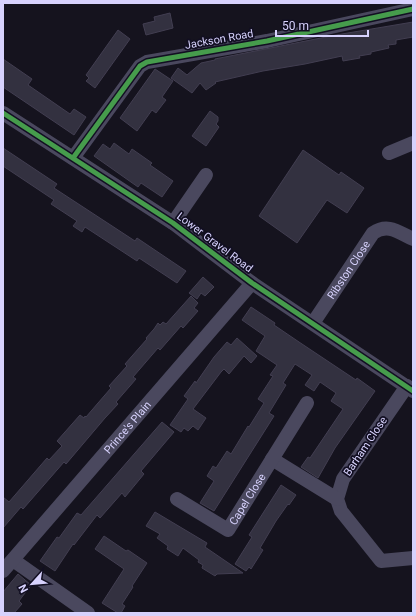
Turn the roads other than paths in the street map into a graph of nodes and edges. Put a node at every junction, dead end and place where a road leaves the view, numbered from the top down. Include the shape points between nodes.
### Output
1 (413, 9) edge
2 (3, 113) edge
3 (413, 143) edge
4 (389, 153) dead end
5 (73, 158) junction
6 (206, 175) dead end
7 (172, 222) junction
8 (413, 239) edge
9 (252, 283) junction
10 (314, 323) junction
11 (410, 388) edge
12 (307, 403) dead end
13 (272, 459) junction
14 (177, 499) dead end
15 (337, 499) junction
16 (413, 558) edge
17 (13, 560) junction
18 (3, 571) edge
19 (88, 613) edge

1 - 5 street, Jackson Road via 267,41 147,62 140,66
2 - 5 street, Lower Gravel Road
3 - 4 street
5 - 7 street, Lower Gravel Road
6 - 7 street
7 - 9 street, Lower Gravel Road
8 - 10 street, Ribston Close via 386,228 374,233
9 - 10 street, Lower Gravel Road
9 - 17 street, Prince's Plain
10 - 11 street, Lower Gravel Road
11 - 15 street, Barham Close via 343,478
12 - 13 street, Capel Close
13 - 14 street, Capel Close via 228,530
13 - 15 street
15 - 16 street via 341,511 381,561
17 - 18 street, Prince's Plain
17 - 19 street

